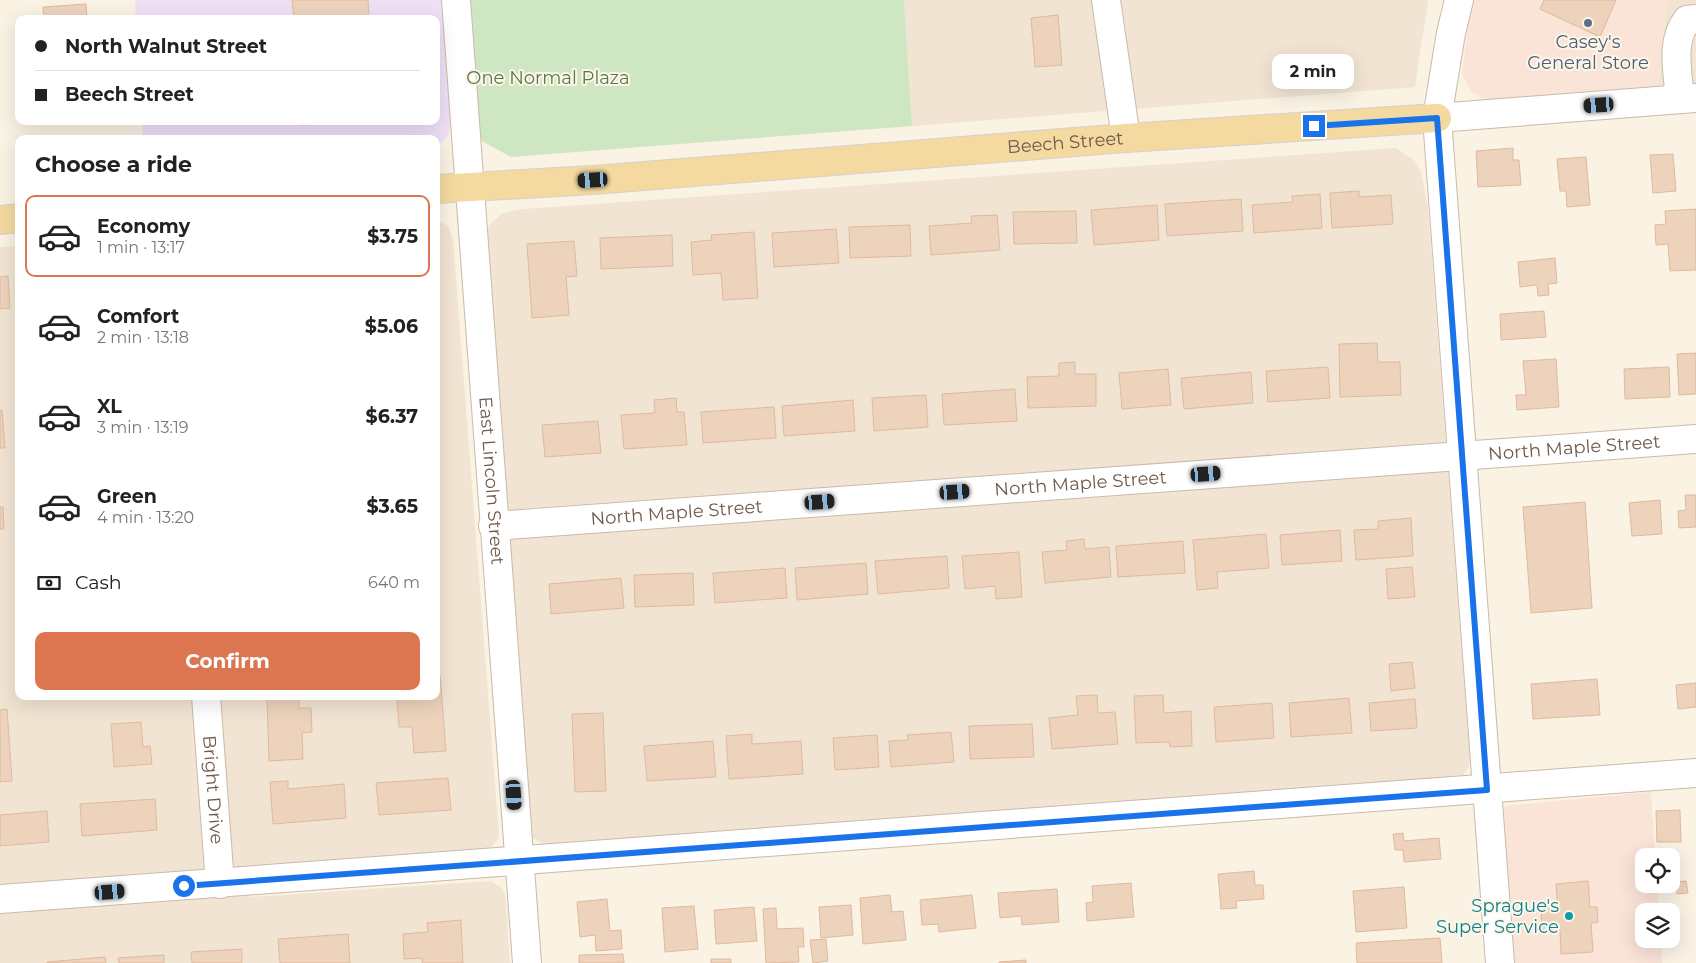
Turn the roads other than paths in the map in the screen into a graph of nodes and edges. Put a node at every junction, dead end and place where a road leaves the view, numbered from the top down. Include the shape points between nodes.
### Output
1 (456, 0) edge
2 (1106, 0) edge
3 (1459, 0) edge
4 (1696, 19) edge
5 (1688, 98) edge
6 (1437, 118) junction
7 (1126, 138) junction
8 (469, 187) junction
9 (440, 189) edge
10 (15, 218) edge
11 (0, 220) edge
12 (1696, 439) edge
13 (1462, 456) junction
14 (493, 526) junction
15 (206, 700) edge
16 (1696, 773) edge
17 (1487, 790) junction
18 (519, 861) junction
19 (220, 884) junction
20 (0, 899) edge
21 (526, 963) edge
22 (1500, 963) edge

1 - 8 street, East Lincoln Street
2 - 7 street
3 - 6 street
4 - 5 street via 1687,20 1679,31 1676,47
5 - 6 street, Beech Street
6 - 7 main road, Beech Street
6 - 13 street
7 - 8 main road, Beech Street
8 - 9 main road, Beech Street
8 - 14 street, East Lincoln Street
10 - 11 main road
12 - 13 street, North Maple Street
13 - 14 street, North Maple Street
13 - 17 street
14 - 18 street, East Lincoln Street
15 - 19 street, Bright Drive
16 - 17 street
17 - 18 street
17 - 22 street
18 - 19 street
18 - 21 street, East Lincoln Street
19 - 20 street

